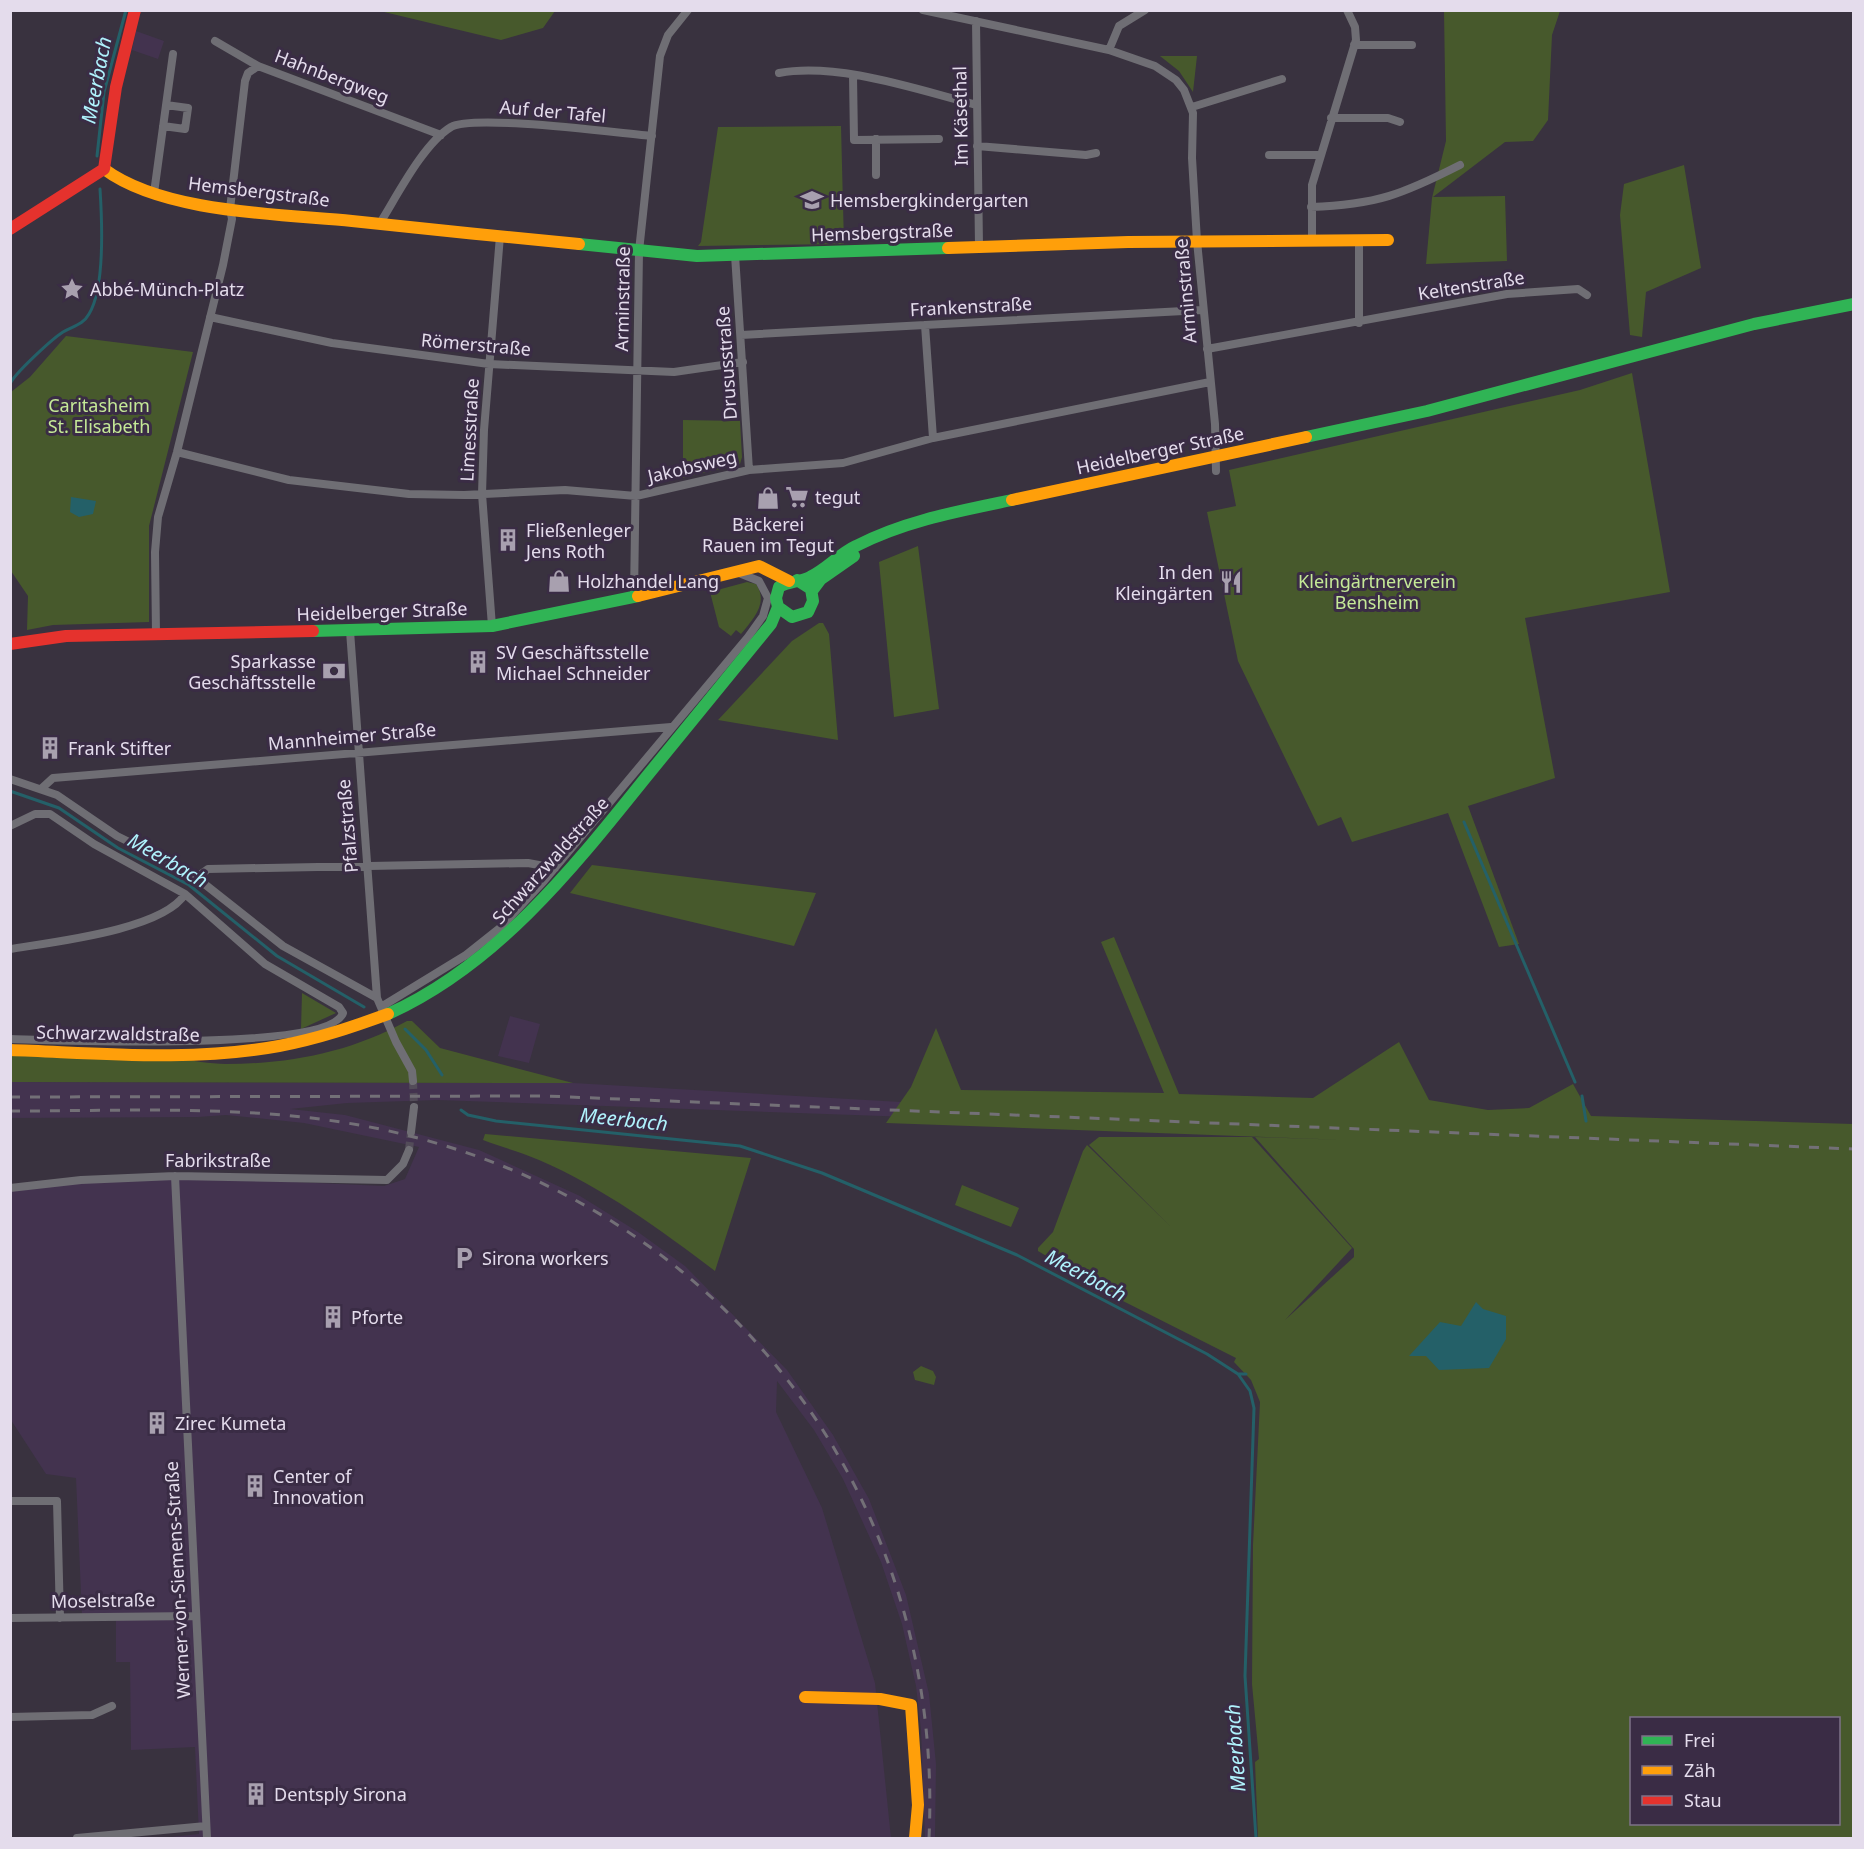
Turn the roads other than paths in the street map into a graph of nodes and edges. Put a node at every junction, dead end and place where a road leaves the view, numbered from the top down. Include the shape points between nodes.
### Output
1 (135, 10) edge
2 (923, 10) edge
3 (1145, 10) edge
4 (1347, 10) edge
5 (687, 11) edge
6 (976, 21) junction
7 (215, 40) dead end
8 (1354, 45) junction
9 (1412, 45) dead end
10 (1109, 50) junction
11 (173, 54) dead end
12 (258, 66) junction
13 (779, 73) dead end
14 (853, 76) junction
15 (1282, 79) dead end
16 (166, 105) junction
17 (977, 105) junction
18 (1192, 107) junction
19 (1331, 118) junction
20 (1400, 122) dead end
21 (163, 126) junction
22 (441, 135) junction
23 (652, 135) junction
24 (876, 139) junction
25 (939, 139) dead end
26 (977, 146) junction
27 (1096, 153) dead end
28 (1269, 155) dead end
29 (1320, 155) junction
30 (1460, 165) dead end
31 (104, 170) junction
32 (876, 175) dead end
33 (154, 193) junction
34 (1311, 207) junction
35 (230, 209) junction
36 (380, 223) junction
37 (10, 229) edge
38 (500, 236) junction
39 (1312, 239) junction
40 (1359, 240) junction
41 (1388, 240) dead end
42 (1197, 241) junction
43 (979, 246) junction
44 (639, 251) junction
45 (735, 255) junction
46 (1587, 294) dead end
47 (1854, 304) edge
48 (1202, 310) junction
49 (210, 318) junction
50 (1359, 322) junction
51 (925, 325) junction
52 (741, 335) junction
53 (1207, 349) junction
54 (743, 362) junction
55 (489, 364) junction
56 (637, 372) junction
57 (1210, 382) junction
58 (933, 438) junction
59 (177, 452) junction
60 (1215, 457) junction
61 (749, 470) junction
62 (1216, 471) dead end
63 (482, 494) junction
64 (636, 496) junction
65 (901, 527) junction
66 (749, 568) junction
67 (732, 571) junction
68 (793, 580) junction
69 (812, 591) junction
70 (634, 597) junction
71 (780, 606) junction
72 (492, 626) junction
73 (350, 631) junction
74 (156, 635) junction
75 (10, 644) edge
76 (671, 727) junction
77 (358, 752) junction
78 (10, 779) edge
79 (41, 789) junction
80 (10, 826) edge
81 (367, 865) junction
82 (555, 868) junction
83 (197, 877) junction
84 (185, 894) junction
85 (10, 949) edge
86 (381, 1007) junction
87 (10, 1039) edge
88 (10, 1050) edge
89 (413, 1081) tunnel mouth
90 (414, 1107) tunnel mouth
91 (411, 1132) tunnel mouth
92 (409, 1150) tunnel mouth
93 (175, 1176) junction
94 (10, 1188) edge
95 (10, 1501) edge
96 (196, 1616) junction
97 (10, 1618) edge
98 (60, 1618) junction
99 (805, 1697) dead end
100 (112, 1706) dead end
101 (10, 1717) edge
102 (206, 1826) junction
103 (77, 1839) edge
104 (207, 1839) edge
105 (915, 1839) edge

1 - 31 street via 116,87
2 - 6 street
3 - 10 street via 1119,26
4 - 8 street via 1355,27
5 - 23 street, Arminstraße via 663,45
6 - 10 street
6 - 17 street, Im Käsethal
7 - 12 street, Hahnbergweg
8 - 9 street
8 - 19 street
10 - 18 street via 1166,72 1184,90
11 - 16 street
12 - 22 street, Hahnbergweg
12 - 35 street via 245,81
13 - 14 street via 801,69
14 - 17 street
14 - 24 street via 854,140
15 - 18 street
16 - 21 street
16 - 21 street via 188,108 185,129
17 - 26 street, Im Käsethal
18 - 42 street, Arminstraße
19 - 20 street via 1388,118
19 - 29 street
21 - 33 street
22 - 23 street, Auf der Tafel via 452,126 494,122
22 - 36 street
23 - 44 street, Arminstraße
24 - 25 street
24 - 32 street
26 - 27 street
26 - 43 street, Im Käsethal
28 - 29 street
29 - 34 street
30 - 34 street via 1390,198
31 - 33 street, Hemsbergstraße via 123,183
31 - 37 street
33 - 35 street, Hemsbergstraße
34 - 39 street
35 - 36 street, Hemsbergstraße
35 - 49 street via 228,243
36 - 38 street, Hemsbergstraße
38 - 44 street, Hemsbergstraße
38 - 55 street, Limesstraße
39 - 40 street, Hemsbergstraße
39 - 42 street, Hemsbergstraße
40 - 41 street, Hemsbergstraße
40 - 50 street
42 - 43 street, Hemsbergstraße
42 - 48 street, Arminstraße
43 - 45 street, Hemsbergstraße
44 - 45 street, Hemsbergstraße
44 - 56 street, Arminstraße
45 - 52 street, Drususstraße
46 - 50 street, Keltenstraße via 1578,289 1524,292
47 - 60 street, Heidelberger Straße via 1754,324 1427,411
48 - 51 street, Frankenstraße
48 - 53 street, Arminstraße
49 - 55 street, Römerstraße via 333,343
49 - 59 street
50 - 53 street, Keltenstraße
51 - 52 street, Frankenstraße
51 - 58 street
52 - 54 street, Drususstraße
53 - 57 street, Arminstraße
54 - 56 street, Römerstraße via 674,372
54 - 61 street, Drususstraße
55 - 56 street, Römerstraße
55 - 63 street, Limesstraße
56 - 64 street, Arminstraße
57 - 58 street, Jakobsweg
57 - 60 street, Arminstraße
58 - 61 street, Jakobsweg via 843,463
59 - 63 street, Jakobsweg via 289,480 409,494
59 - 74 street via 156,526
60 - 62 street, Arminstraße
60 - 65 street, Heidelberger Straße via 961,510
61 - 64 street, Jakobsweg
63 - 64 street, Jakobsweg via 565,490
63 - 72 street, Limesstraße
64 - 70 street, Arminstraße
65 - 68 street, Heidelberger Straße via 866,540 808,578
65 - 69 street, Heidelberger Straße via 848,559
66 - 67 street, Heidelberger Straße
66 - 68 street, Heidelberger Straße via 764,568
66 - 71 street via 769,579
67 - 70 street, Heidelberger Straße
67 - 76 street, Schwarzwaldstraße via 759,581 766,591 767,606 748,637
68 - 69 street, Heidelberger Straße
68 - 71 street, Heidelberger Straße via 782,585
69 - 71 street, Heidelberger Straße via 808,612 798,617
70 - 72 street, Heidelberger Straße
71 - 86 street, Schwarzwaldstraße via 771,624 536,909 457,976
72 - 73 street, Heidelberger Straße
73 - 74 street, Heidelberger Straße
73 - 77 street, Pfalzstraße
74 - 75 street, Heidelberger Straße via 66,636
76 - 77 street, Mannheimer Straße
76 - 82 street, Schwarzwaldstraße
77 - 79 street, Mannheimer Straße via 53,778
77 - 81 street, Pfalzstraße
78 - 79 street
79 - 83 street via 57,795 117,836
80 - 84 street via 35,814 50,814 94,844
81 - 82 street via 528,863
81 - 83 street via 208,869
81 - 86 street, Pfalzstraße
82 - 86 street, Schwarzwaldstraße via 500,928 466,956
83 - 86 street via 283,946
84 - 85 street via 177,905 143,922 86,937
84 - 87 street, Schwarzwaldstraße via 265,964 339,1007 343,1013 337,1021 243,1039 198,1042
86 - 88 street, Schwarzwaldstraße via 325,1036 278,1046 218,1052
86 - 89 street via 412,1071
90 - 91 street
92 - 93 street, Fabrikstraße via 403,1164 387,1180
93 - 94 street, Fabrikstraße
93 - 96 street, Werner-von-Siemens-Straße
95 - 98 street via 57,1501
96 - 98 street, Moselstraße
96 - 102 street, Werner-von-Siemens-Straße
97 - 98 street, Moselstraße
99 - 105 street via 911,1704 918,1806
100 - 101 street via 92,1715
102 - 103 street
102 - 104 street, Werner-von-Siemens-Straße

